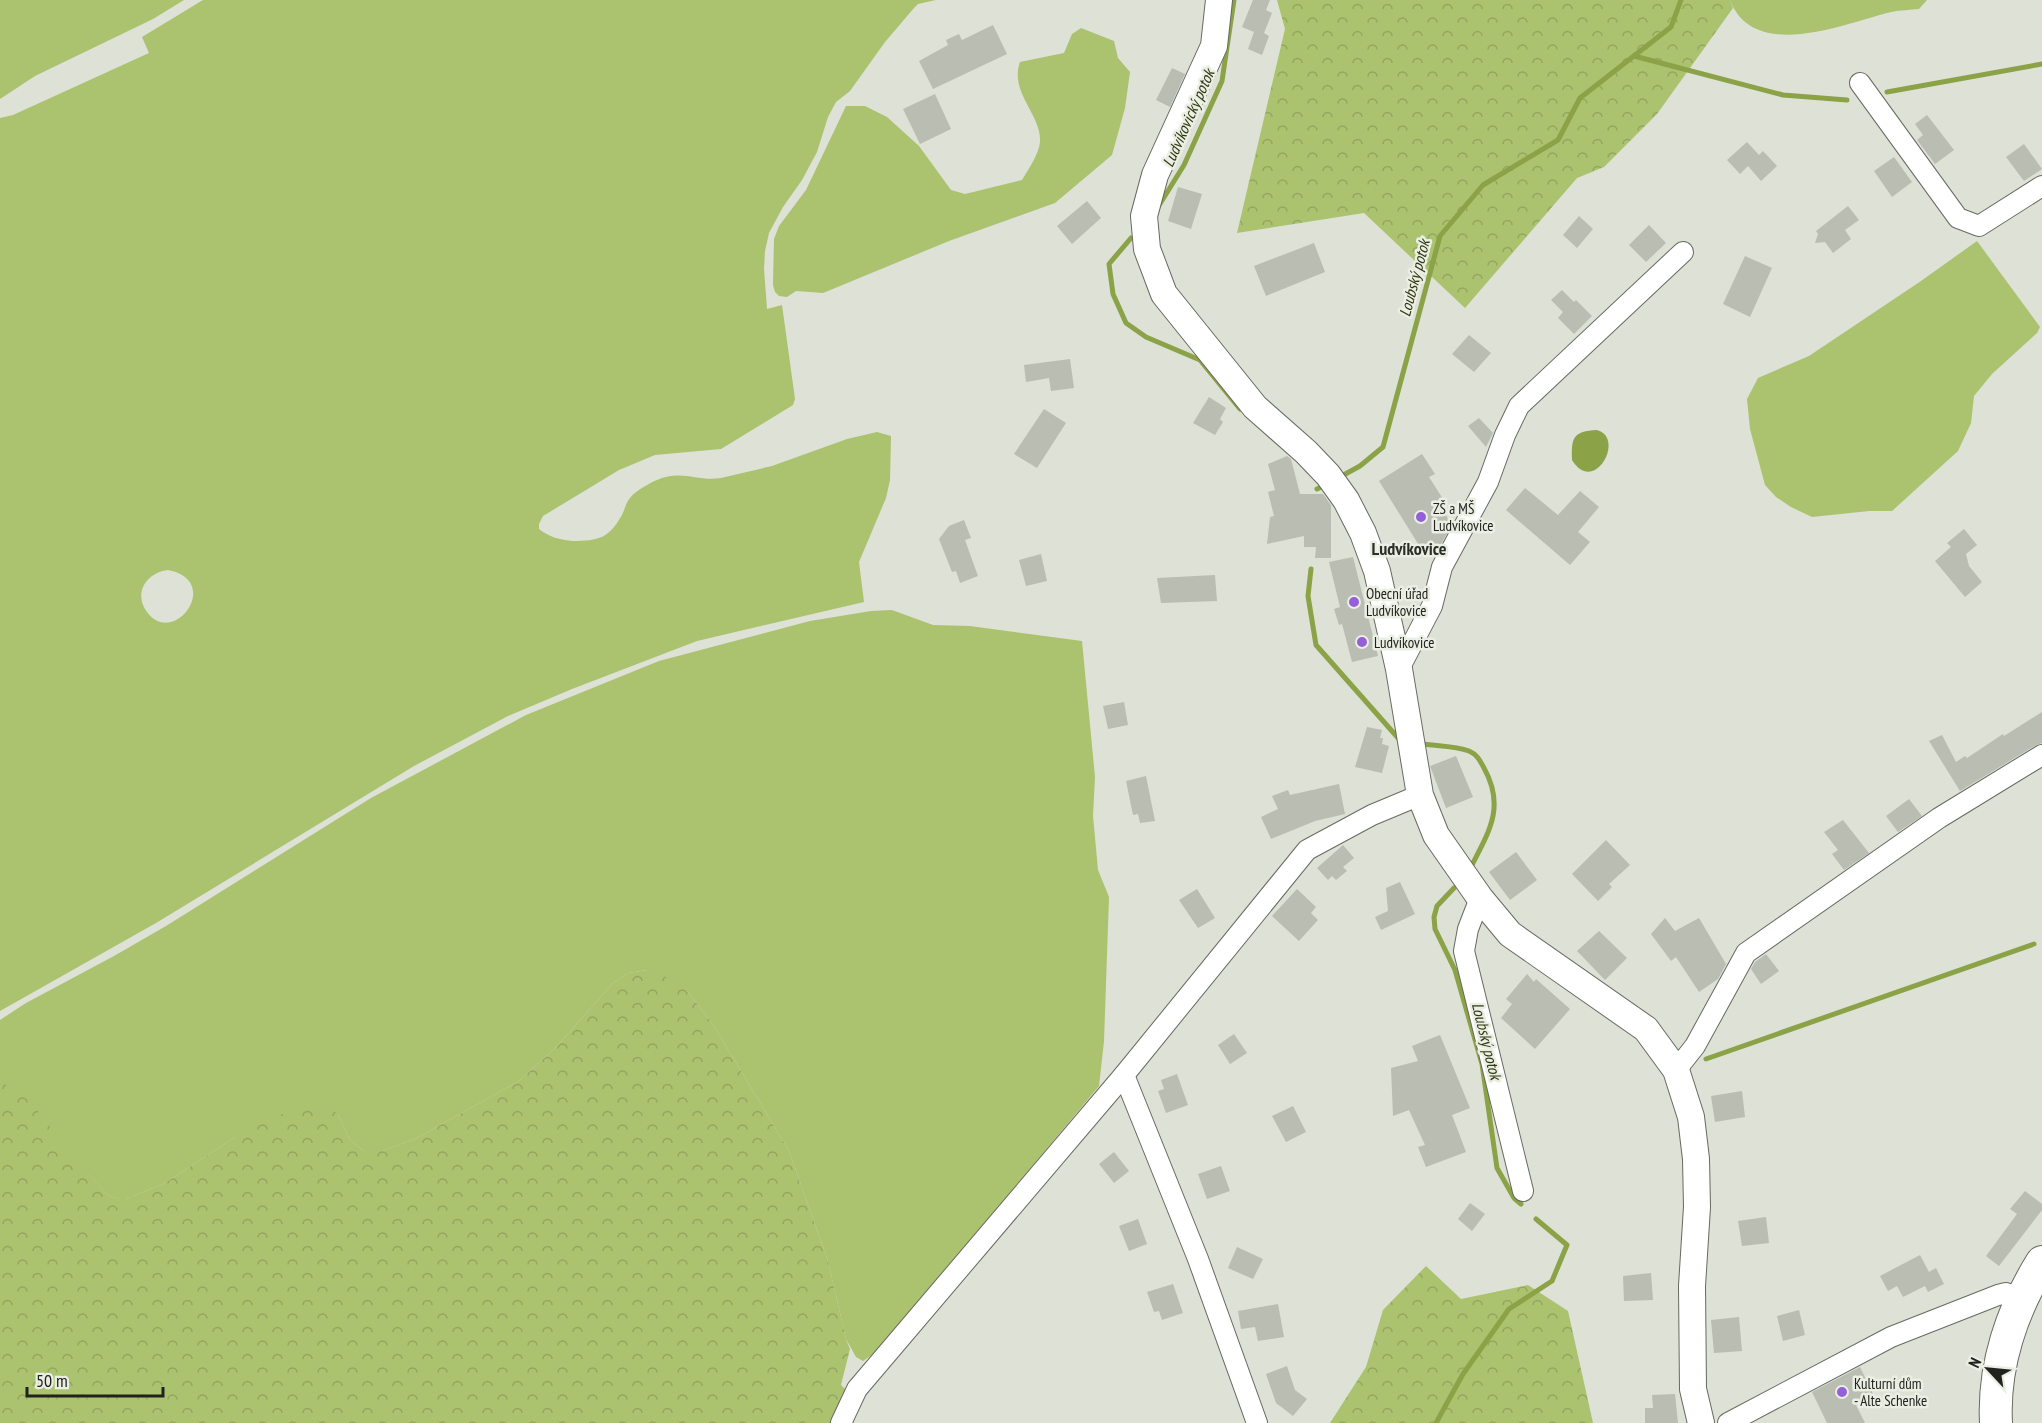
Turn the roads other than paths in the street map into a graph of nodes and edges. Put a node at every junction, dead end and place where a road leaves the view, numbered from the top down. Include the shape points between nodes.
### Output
1 (1219, 0) edge
2 (1860, 83) dead end
3 (2042, 186) edge
4 (1683, 252) dead end
5 (1399, 669) junction
6 (2042, 755) edge
7 (1420, 795) junction
8 (1480, 898) junction
9 (1676, 1070) junction
10 (1124, 1075) junction
11 (1523, 1191) dead end
12 (2042, 1262) edge
13 (2021, 1299) junction
14 (841, 1423) edge
15 (1257, 1423) edge
16 (1701, 1423) edge
17 (1728, 1423) edge
18 (1996, 1423) edge

1 - 5 street via 1214,46 1155,175 1144,216 1147,249 1164,294 1255,407 1306,452 1346,500 1364,533 1377,571
2 - 3 street via 1958,218 1979,226
4 - 5 street via 1519,406 1488,482 1442,567 1432,606
5 - 7 street
6 - 9 street via 1939,818 1746,953 1695,1046
7 - 8 street via 1436,835
7 - 10 street via 1372,815 1307,850
8 - 9 street via 1510,934 1646,1029
8 - 11 street via 1464,951
9 - 16 street via 1691,1117 1696,1159 1693,1389
10 - 14 street via 857,1389
10 - 15 street
12 - 13 main road
13 - 17 street via 1998,1294 1891,1337
13 - 18 main road via 2002,1356

